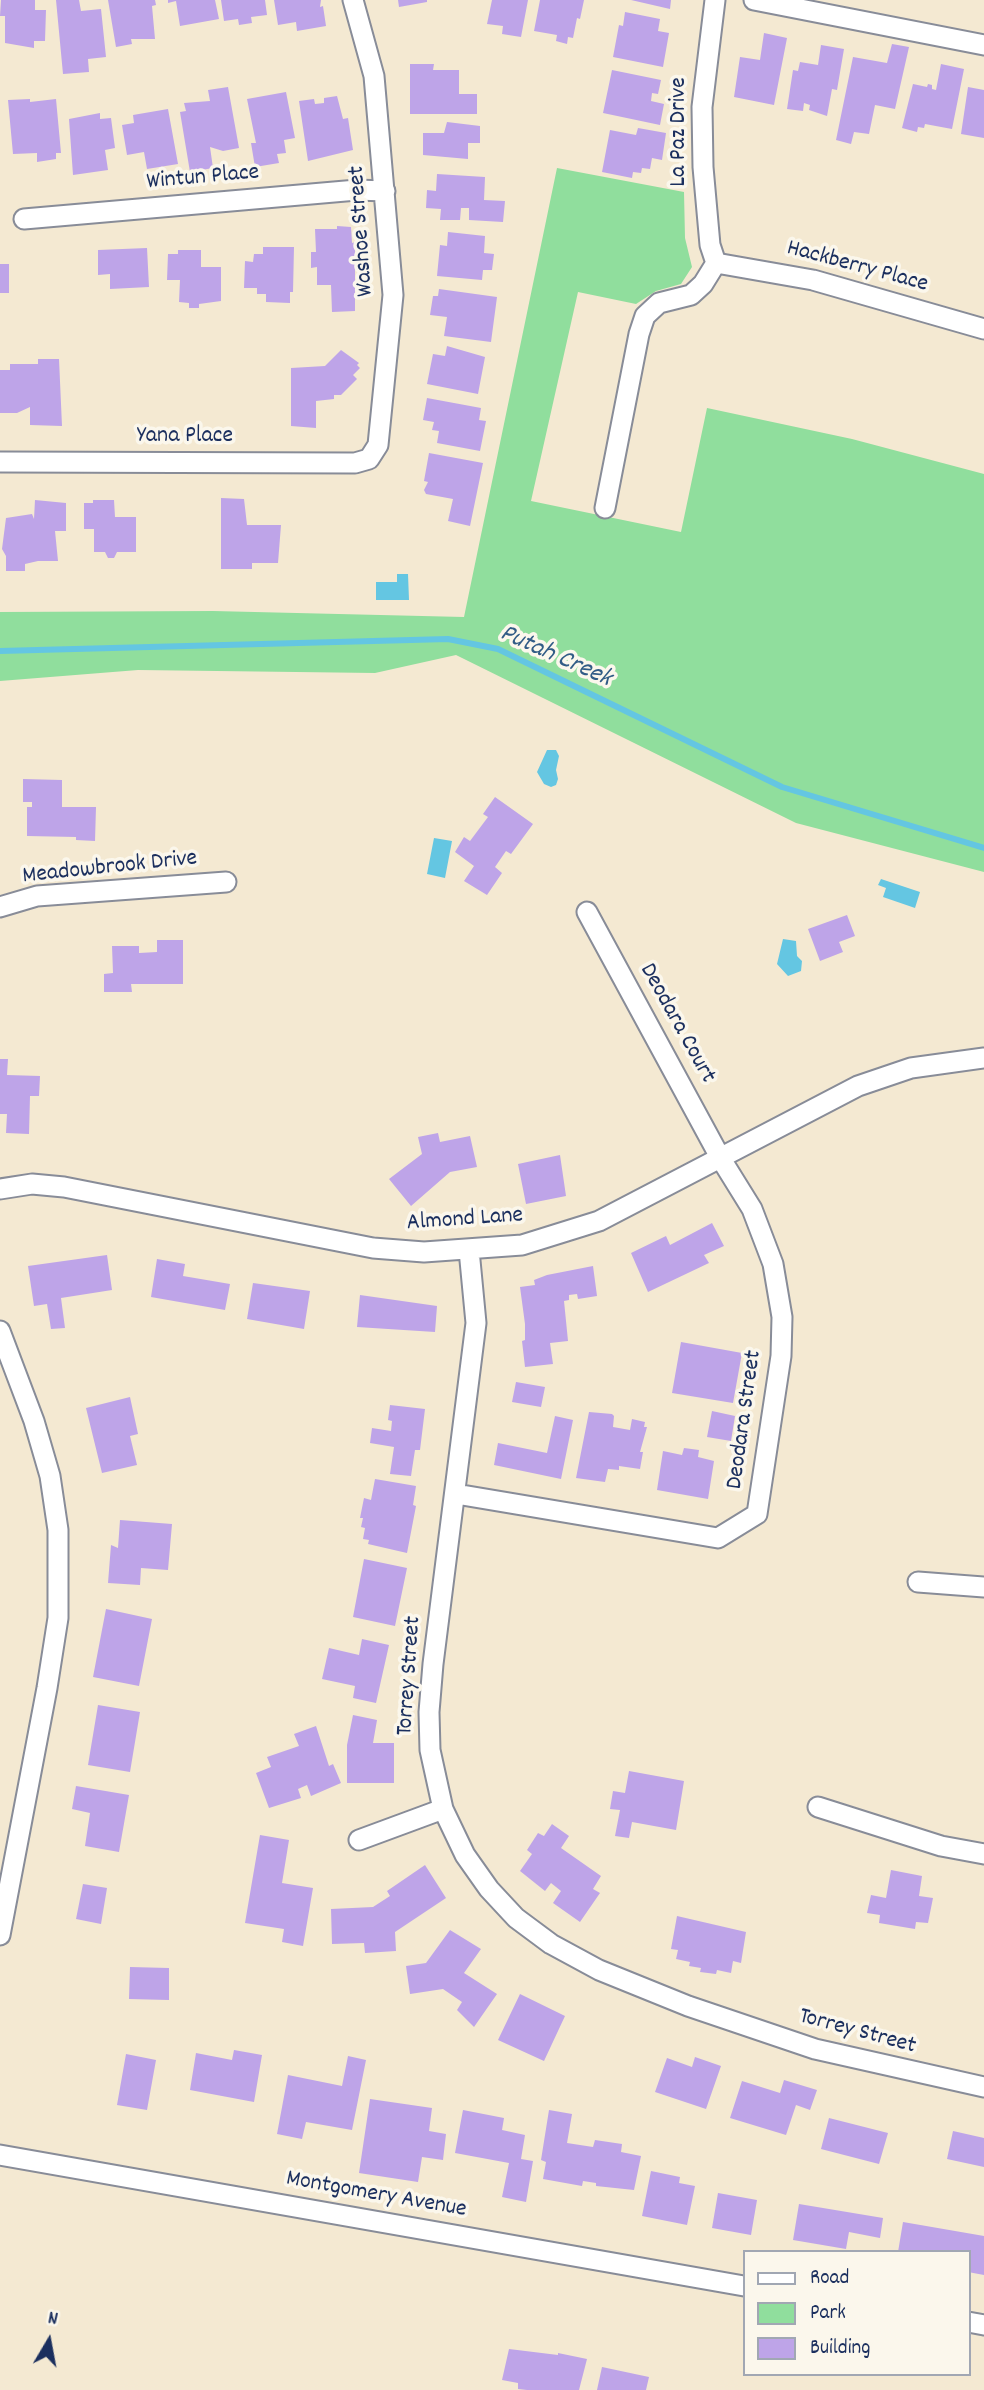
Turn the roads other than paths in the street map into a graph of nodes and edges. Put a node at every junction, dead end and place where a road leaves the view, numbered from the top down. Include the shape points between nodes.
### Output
1 (353, 0) edge
2 (715, 0) edge
3 (754, 0) edge
4 (984, 45) edge
5 (386, 191) junction
6 (24, 219) dead end
7 (716, 263) junction
8 (984, 329) edge
9 (369, 459) joint
10 (0, 462) edge
11 (605, 508) dead end
12 (226, 882) dead end
13 (0, 908) edge
14 (587, 912) dead end
15 (984, 1058) edge
16 (721, 1160) junction
17 (0, 1189) edge
18 (469, 1250) junction
19 (0, 1331) edge
20 (456, 1494) junction
21 (918, 1581) dead end
22 (984, 1587) edge
23 (818, 1807) dead end
24 (443, 1809) junction
25 (359, 1840) dead end
26 (984, 1854) edge
27 (0, 1935) edge
28 (984, 2087) edge
29 (0, 2155) edge
30 (743, 2286) edge

1 - 5 street, Washoe Street via 374,76
2 - 7 street, La Paz Drive via 702,107 710,245
3 - 4 street
5 - 6 street, Wintun Place
5 - 9 street, Washoe Street via 393,295 378,445
7 - 8 street, Hackberry Place via 813,280
7 - 11 street via 691,295 659,303 645,316
9 - 10 street, Yana Place via 355,463
12 - 13 street, Meadowbrook Drive via 37,895
14 - 16 street, Deodara Court
15 - 16 street, Almond Lane via 911,1068 858,1086
16 - 18 street, Almond Lane via 598,1221 523,1245
16 - 20 street, Deodara Street via 752,1209 769,1253 782,1317 781,1356 757,1514 718,1538
17 - 18 street, Almond Lane via 32,1184 64,1187 373,1248
18 - 20 street, Torrey Street via 476,1323
19 - 27 street via 50,1476 58,1530 58,1618
20 - 24 street, Torrey Street via 429,1712 430,1750
21 - 22 street
23 - 26 street via 941,1846
24 - 25 street
24 - 28 street, Torrey Street via 465,1855 516,1918 599,1970 815,2049
29 - 30 street, Montgomery Avenue

